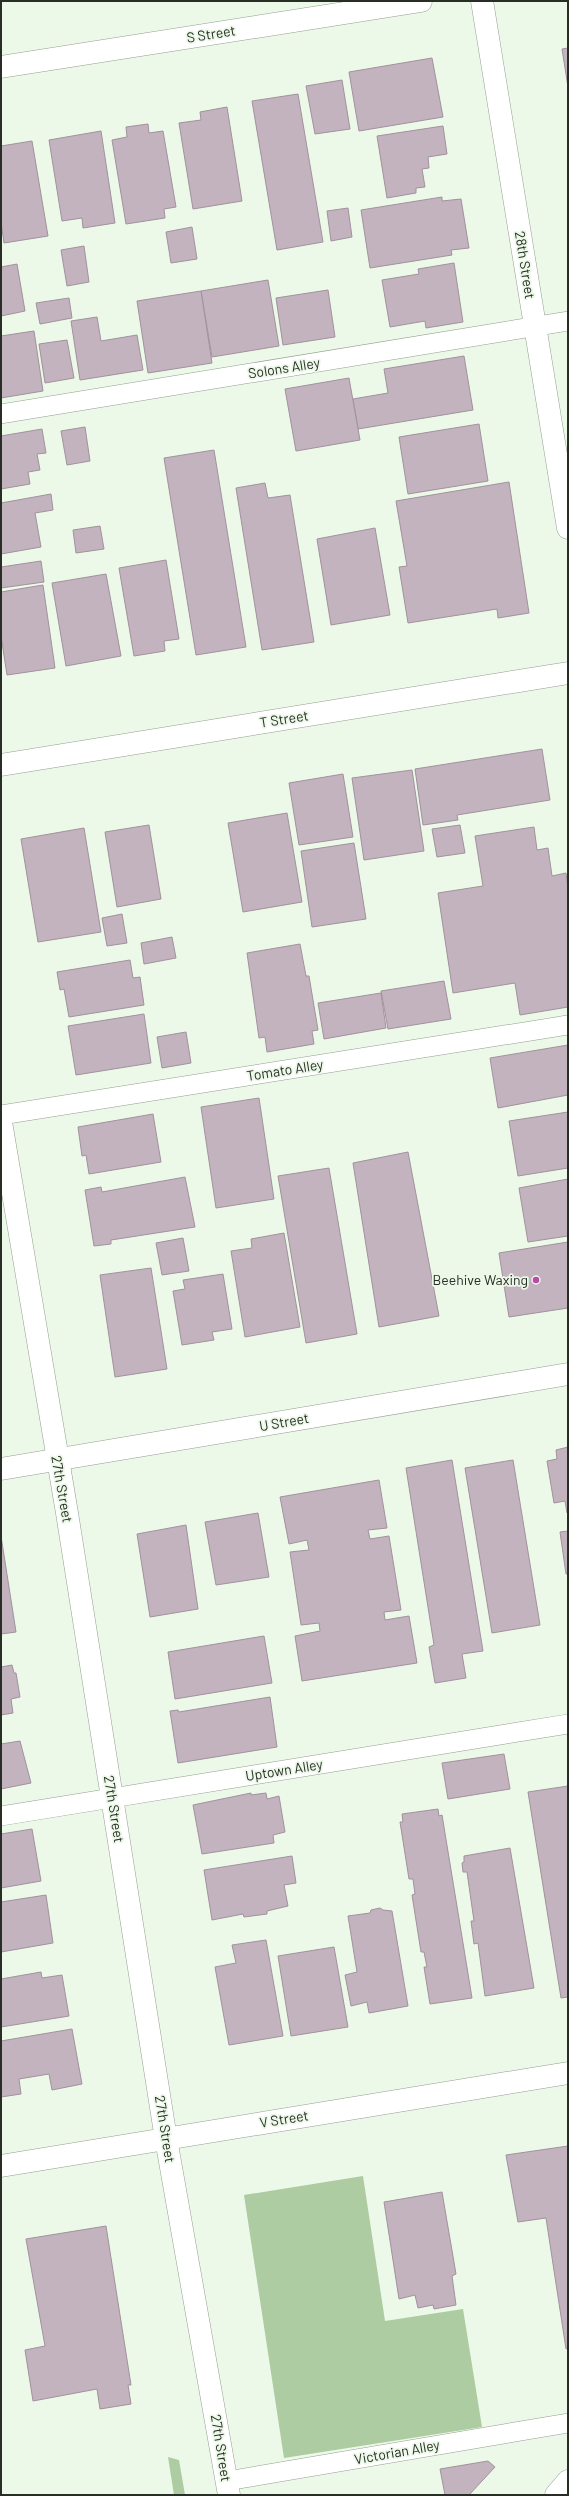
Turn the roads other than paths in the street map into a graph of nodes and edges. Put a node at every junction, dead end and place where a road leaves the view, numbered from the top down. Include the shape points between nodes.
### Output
1 (421, 1) edge
2 (482, 1) edge
3 (1, 67) edge
4 (568, 322) edge
5 (535, 327) junction
6 (1, 414) edge
7 (568, 528) edge
8 (568, 672) edge
9 (1, 765) edge
10 (568, 1025) edge
11 (1, 1115) edge
12 (1, 1122) edge
13 (568, 1374) edge
14 (57, 1460) junction
15 (1, 1470) edge
16 (568, 1724) edge
17 (112, 1797) junction
18 (1, 1816) edge
19 (568, 2073) edge
20 (166, 2140) junction
21 (1, 2166) edge
22 (568, 2423) edge
23 (568, 2481) edge
24 (228, 2488) edge
25 (556, 2495) edge

1 - 3 street, S Street
2 - 5 street, 28th Street
4 - 5 lane, Solons Alley
5 - 6 lane, Solons Alley
5 - 7 street, 28th Street
8 - 9 street, T Street
10 - 11 lane, Tomato Alley
12 - 14 street, 27th Street
13 - 14 street, U Street
14 - 15 street, U Street
14 - 17 street, 27th Street
16 - 17 lane, Uptown Alley
17 - 18 lane, Uptown Alley
17 - 20 street, 27th Street
19 - 20 street, V Street
20 - 21 street, V Street
20 - 24 street, 27th Street
22 - 24 lane, Victorian Alley
23 - 25 street

